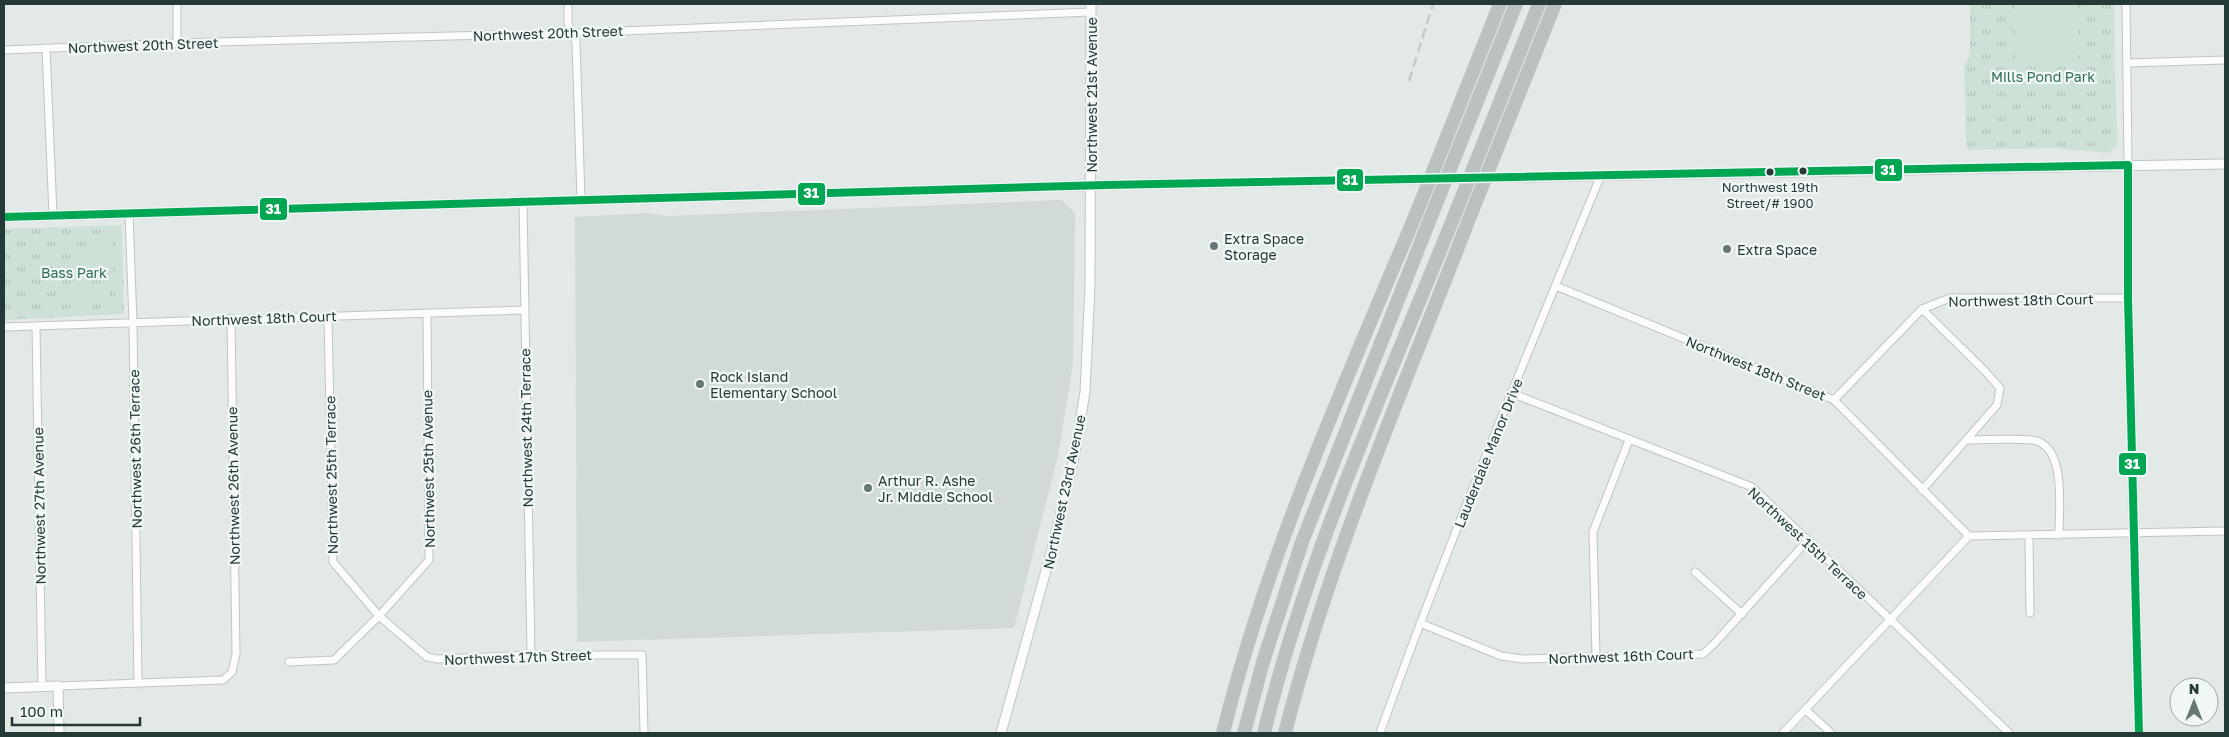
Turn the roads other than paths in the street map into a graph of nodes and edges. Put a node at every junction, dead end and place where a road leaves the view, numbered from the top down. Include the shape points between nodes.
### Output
1 (177, 4) edge
2 (568, 4) edge
3 (1500, 4) edge
4 (1516, 4) edge
5 (1538, 4) edge
6 (1555, 4) edge
7 (2126, 4) edge
8 (1091, 8) edge
9 (573, 33) junction
10 (177, 43) junction
11 (46, 48) junction
12 (4, 50) edge
13 (2225, 60) edge
14 (2127, 63) junction
15 (2225, 164) edge
16 (2128, 165) junction
17 (1601, 176) junction
18 (1091, 185) junction
19 (581, 199) junction
20 (523, 201) junction
21 (129, 214) junction
22 (53, 215) junction
23 (4, 217) edge
24 (1556, 286) junction
25 (2128, 298) junction
26 (1922, 309) junction
27 (524, 310) junction
28 (426, 313) junction
29 (328, 316) junction
30 (230, 318) junction
31 (133, 322) junction
32 (36, 326) junction
33 (4, 327) edge
34 (1511, 393) junction
35 (1834, 400) junction
36 (1629, 440) junction
37 (1966, 440) junction
38 (1922, 490) junction
39 (2225, 531) edge
40 (2135, 534) junction
41 (2059, 535) junction
42 (1969, 536) junction
43 (2029, 536) junction
44 (1808, 540) junction
45 (1695, 572) dead end
46 (2030, 613) dead end
47 (1742, 614) junction
48 (379, 616) junction
49 (1890, 621) junction
50 (1420, 623) junction
51 (531, 656) junction
52 (1596, 657) junction
53 (289, 662) dead end
54 (138, 684) junction
55 (42, 686) junction
56 (58, 686) junction
57 (4, 688) edge
58 (1806, 710) junction
59 (58, 733) edge
60 (644, 733) edge
61 (1001, 733) edge
62 (1223, 733) edge
63 (1244, 733) edge
64 (1264, 733) edge
65 (1285, 733) edge
66 (1381, 733) edge
67 (1783, 733) edge
68 (1831, 733) edge
69 (2009, 733) edge
70 (2139, 733) edge

1 - 10 street
2 - 9 street via 568,24
3 - 62 highway, bridge via 1289,520 1248,641
4 - 63 highway, bridge via 1299,550 1267,646
5 - 64 highway, bridge via 1316,561
6 - 65 highway, bridge via 1337,563
7 - 14 street
8 - 9 street, Northwest 20th Street
8 - 18 street, Northwest 21st Avenue
9 - 10 street, Northwest 20th Street
9 - 19 street via 576,42
10 - 11 street, Northwest 20th Street
11 - 12 street, Northwest 20th Street
11 - 22 street
13 - 14 street
14 - 16 street
15 - 16 street
16 - 17 street
16 - 25 street
17 - 18 street
17 - 24 street, Lauderdale Manor Drive
18 - 19 street
18 - 61 street, Northwest 23rd Avenue via 1085,392 1074,458 1032,626
19 - 20 street
20 - 21 street
20 - 27 street, Northwest 24th Terrace
21 - 22 street
21 - 31 street, Northwest 26th Terrace
22 - 23 street
24 - 34 street, Lauderdale Manor Drive
24 - 35 street, Northwest 18th Street
25 - 26 street, Northwest 18th Court via 1950,298
25 - 40 street
26 - 35 street, Northwest 18th Court
26 - 37 street via 2000,388 1997,405
27 - 28 street, Northwest 18th Court
27 - 51 street, Northwest 24th Terrace
28 - 29 street, Northwest 18th Court
28 - 48 street, Northwest 25th Avenue via 429,560
29 - 30 street, Northwest 18th Court
29 - 48 street, Northwest 25th Terrace via 333,562
30 - 31 street, Northwest 18th Court
30 - 54 street, Northwest 26th Avenue via 236,654 232,672 223,680
31 - 32 street, Northwest 18th Court
31 - 54 street, Northwest 26th Terrace
32 - 33 street, Northwest 18th Court
32 - 55 street, Northwest 27th Avenue
34 - 36 street, Northwest 15th Terrace
34 - 50 street, Lauderdale Manor Drive
35 - 38 street, Northwest 18th Street
36 - 44 street, Northwest 15th Terrace via 1752,486
36 - 52 street via 1593,532
37 - 38 street
37 - 41 street via 2034,440 2047,447 2057,464
38 - 42 street, Northwest 18th Street
39 - 40 street
40 - 41 street
40 - 70 street
41 - 43 street
42 - 43 street
42 - 49 street
43 - 46 street
44 - 47 street, Northwest 16th Court
44 - 49 street, Northwest 15th Terrace
45 - 47 street
47 - 52 street, Northwest 16th Court via 1703,654
48 - 51 street, Northwest 17th Street via 427,657 437,660
48 - 53 street, Northwest 25th Avenue via 334,660
49 - 58 street
49 - 69 street, Northwest 15th Terrace
50 - 52 street, Northwest 16th Court via 1501,656 1523,660
50 - 66 street, Lauderdale Manor Drive
51 - 60 street, Northwest 17th Street via 642,655
54 - 56 street
55 - 56 street
55 - 57 street
56 - 59 street
58 - 67 street
58 - 68 street

